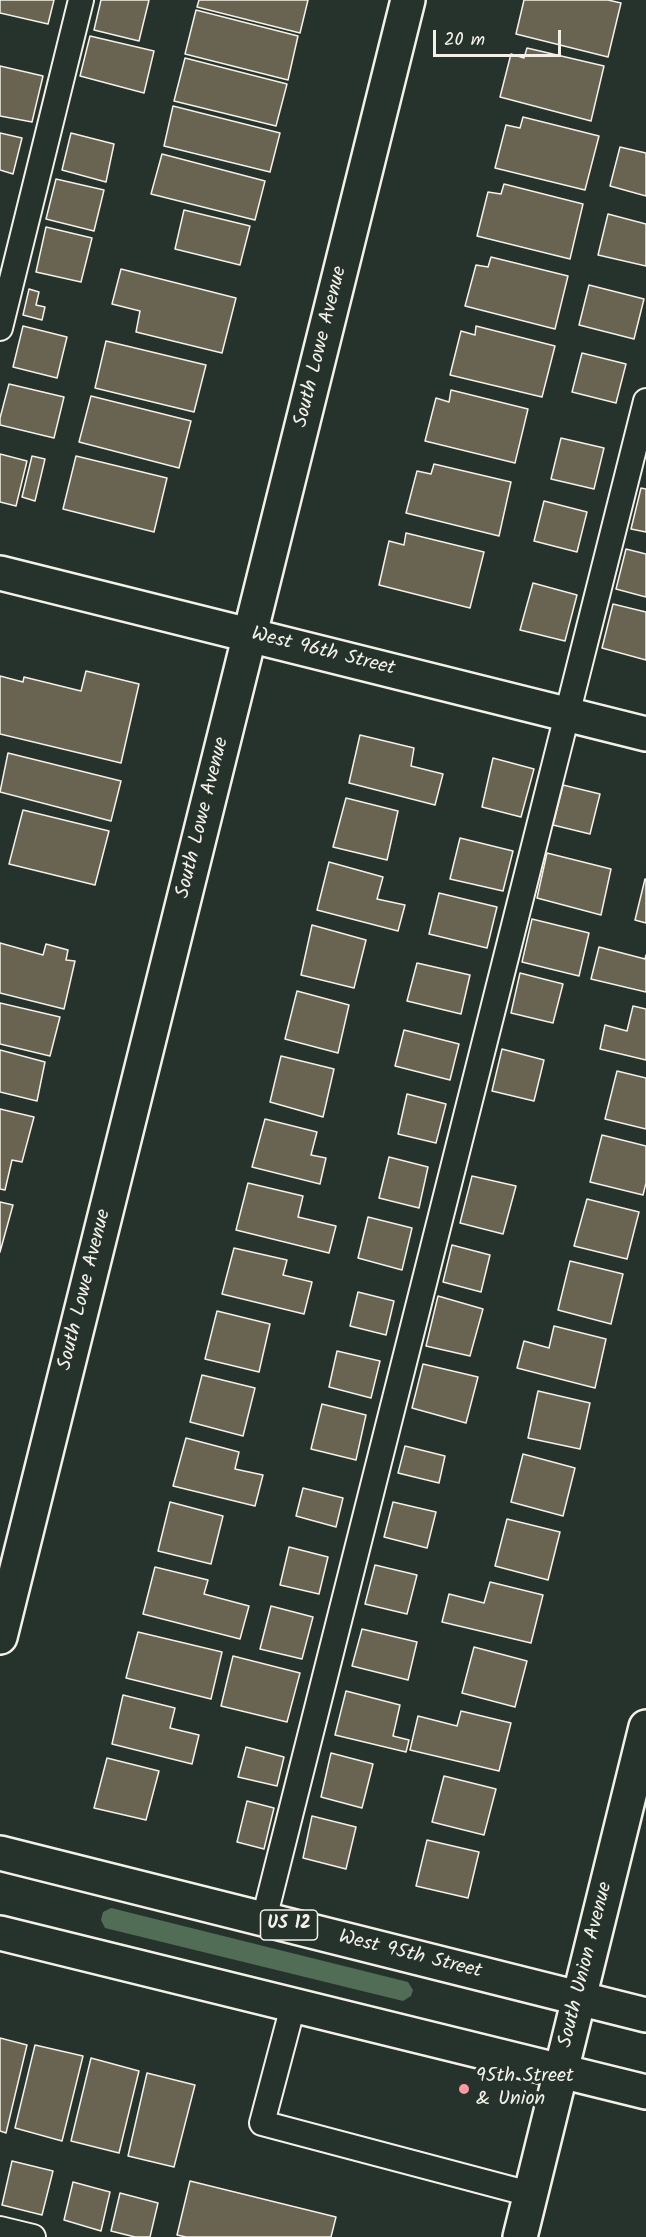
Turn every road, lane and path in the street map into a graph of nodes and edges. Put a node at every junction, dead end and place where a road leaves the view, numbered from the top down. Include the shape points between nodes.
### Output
1 (81, 0) edge
2 (408, 0) edge
3 (0, 328) edge
4 (646, 401) edge
5 (0, 573) edge
6 (250, 635) junction
7 (568, 714) junction
8 (646, 734) edge
9 (8, 1567) edge
10 (0, 1636) edge
11 (646, 1727) edge
12 (0, 1853) edge
13 (264, 1919) junction
14 (0, 1933) edge
15 (579, 1998) junction
16 (293, 2006) junction
17 (646, 2015) edge
18 (561, 2072) junction
19 (646, 2092) edge
20 (530, 2194) junction
21 (0, 2229) edge
22 (33, 2237) edge
23 (520, 2237) edge

1 - 3 lane
2 - 6 street, South Lowe Avenue
4 - 7 lane
5 - 6 street, West 96th Street
6 - 7 street, West 96th Street
6 - 9 street, South Lowe Avenue
7 - 8 street, West 96th Street
7 - 13 lane
9 - 10 street, South Lowe Avenue
11 - 15 street, South Union Avenue
12 - 13 street, West 95th Street / US 12
13 - 15 street, West 95th Street / US 12
14 - 16 street
15 - 17 street, West 95th Street / US 12
15 - 18 street, South Union Avenue
16 - 18 street
16 - 20 lane via 262,2123
18 - 19 street
18 - 20 street, South Union Avenue
20 - 23 street, South Union Avenue
21 - 22 lane

